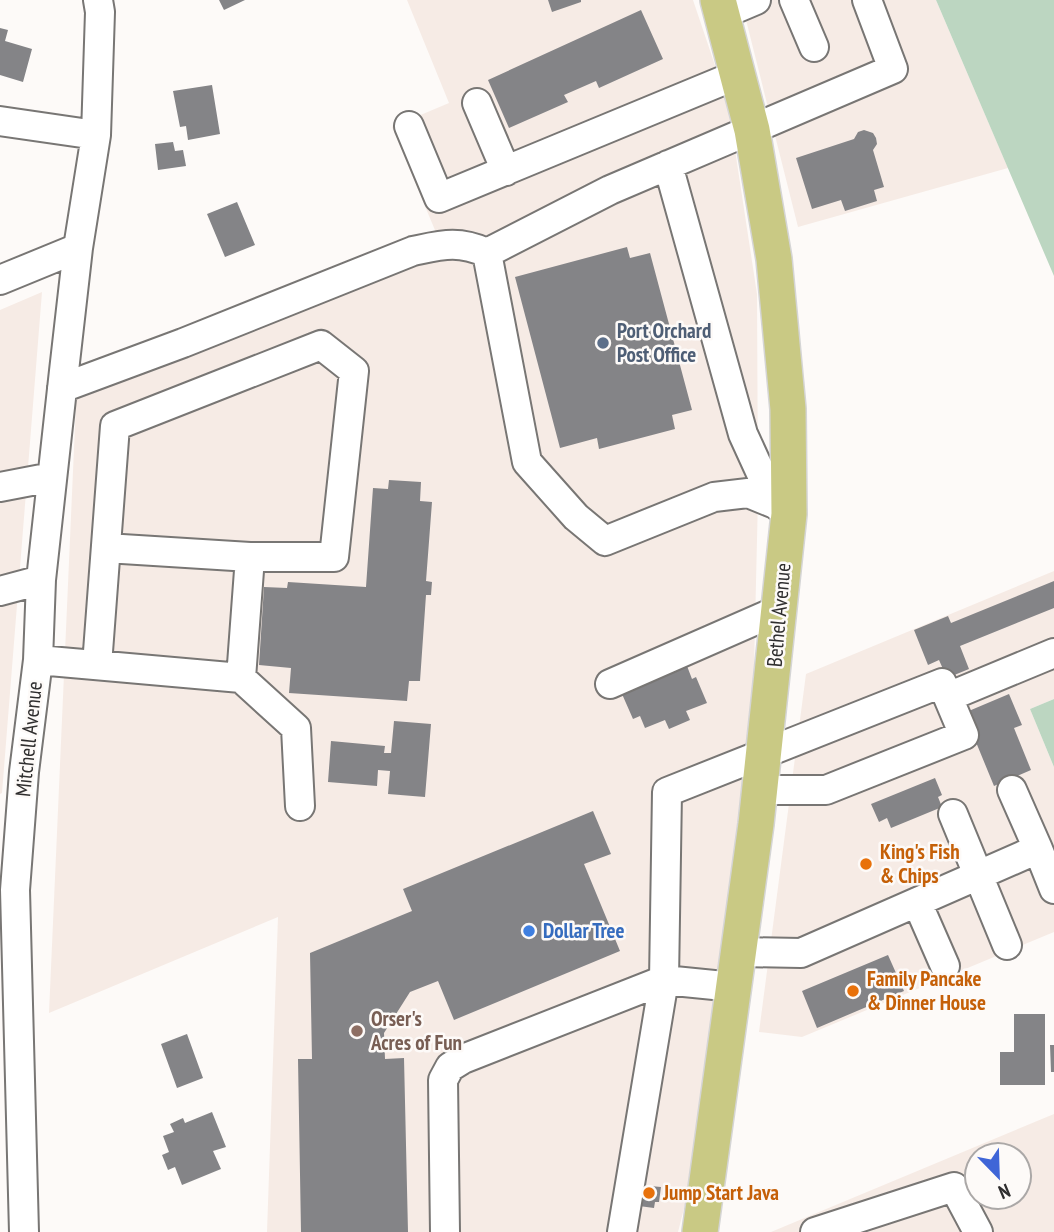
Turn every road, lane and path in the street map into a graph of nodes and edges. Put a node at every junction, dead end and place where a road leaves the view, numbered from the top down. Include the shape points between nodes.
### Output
1 (98, 0) edge
2 (756, 0) edge
3 (794, 0) edge
4 (867, 0) edge
5 (720, 7) edge
6 (814, 47) dead end
7 (738, 74) junction
8 (477, 103) dead end
9 (0, 121) edge
10 (410, 126) dead end
11 (752, 130) junction
12 (96, 135) junction
13 (668, 165) junction
14 (506, 171) junction
15 (78, 248) junction
16 (487, 253) junction
17 (0, 280) edge
18 (62, 388) junction
19 (52, 477) junction
20 (0, 487) edge
21 (782, 509) junction
22 (106, 548) junction
23 (250, 557) junction
24 (41, 580) junction
25 (0, 591) edge
26 (779, 610) junction
27 (1054, 653) edge
28 (38, 660) junction
29 (97, 665) junction
30 (241, 678) junction
31 (610, 684) dead end
32 (948, 697) junction
33 (764, 755) junction
34 (12, 773) edge
35 (760, 790) junction
36 (1012, 790) dead end
37 (300, 806) dead end
38 (953, 814) dead end
39 (1038, 849) junction
40 (978, 876) junction
41 (1054, 889) edge
42 (917, 902) junction
43 (1007, 946) dead end
44 (739, 952) junction
45 (945, 966) dead end
46 (664, 980) junction
47 (734, 987) junction
48 (24, 1232) edge
49 (446, 1232) edge
50 (622, 1232) edge
51 (700, 1232) edge
52 (815, 1232) edge
53 (978, 1232) edge

1 - 12 street, Mitchell Avenue
2 - 5 street
3 - 6 street
4 - 11 street via 893,69
5 - 7 main road, Bethel Avenue
7 - 11 main road, Bethel Avenue
7 - 14 street
8 - 14 street
9 - 12 street
10 - 14 street via 439,198
11 - 13 street
11 - 21 main road, Bethel Avenue via 781,319 788,409
12 - 15 street, Mitchell Avenue
13 - 16 street
13 - 21 street via 743,434
15 - 17 street
15 - 18 street, Mitchell Avenue
16 - 18 street via 468,244 413,251
16 - 21 street via 527,462 576,517 605,541 714,497 748,493
18 - 19 street, Mitchell Avenue
19 - 20 street
19 - 24 street, Mitchell Avenue
21 - 26 main road, Bethel Avenue
22 - 23 street
22 - 23 street via 115,426 321,345 354,371 334,557
22 - 29 street
23 - 30 street
24 - 25 street
24 - 28 street, Mitchell Avenue
26 - 31 street
26 - 33 main road, Bethel Avenue
27 - 32 street
28 - 29 street
28 - 34 street, Mitchell Avenue
29 - 30 street
30 - 37 street via 296,728
32 - 33 street via 942,682
32 - 35 street via 964,734 827,790
33 - 35 main road, Bethel Avenue
33 - 46 street via 667,792
34 - 48 street, Mitchell Avenue
35 - 44 main road, Bethel Avenue
36 - 39 street
38 - 40 street
39 - 40 street
39 - 41 street
40 - 42 street
40 - 43 street
42 - 44 street via 801,953
42 - 45 street
44 - 47 main road, Bethel Avenue
46 - 47 street
46 - 49 street via 450,1067 443,1080
46 - 50 street
47 - 51 main road, Bethel Avenue
52 - 53 street via 954,1187

